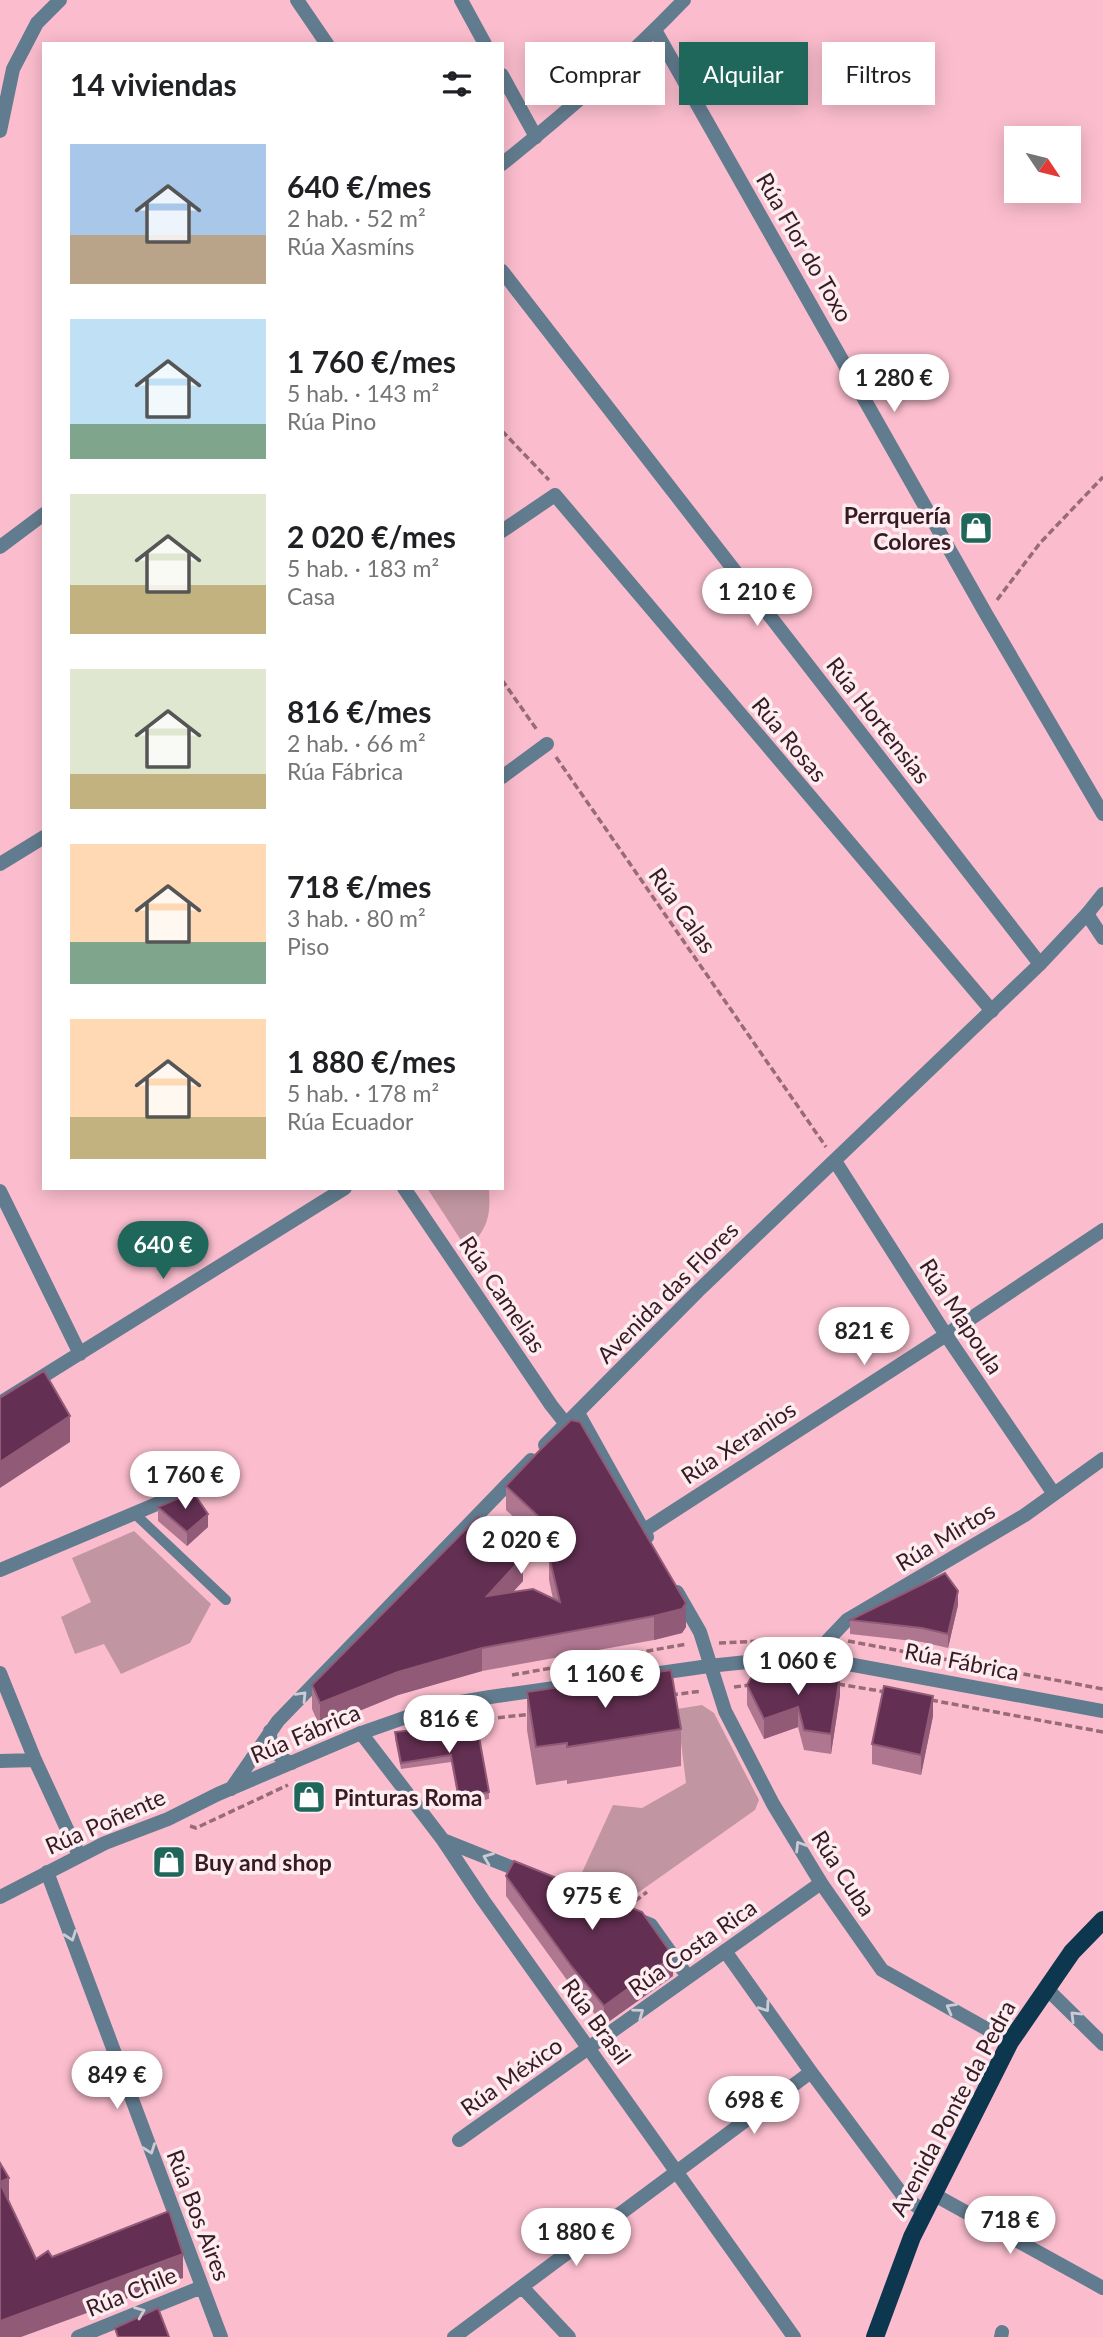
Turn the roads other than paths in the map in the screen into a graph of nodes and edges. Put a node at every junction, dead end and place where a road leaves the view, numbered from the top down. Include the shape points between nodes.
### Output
1 (60, 0) edge
2 (297, 0) edge
3 (461, 0) edge
4 (684, 0) edge
5 (655, 30) junction
6 (326, 42) edge
7 (484, 42) edge
8 (504, 79) edge
9 (0, 131) edge
10 (536, 137) junction
11 (504, 162) edge
12 (504, 274) edge
13 (42, 516) edge
14 (504, 530) edge
15 (0, 547) edge
16 (547, 744) road end
17 (504, 776) edge
18 (1103, 814) edge
19 (42, 837) edge
20 (0, 864) edge
21 (1103, 894) edge
22 (1087, 914) junction
23 (1103, 938) edge
24 (1040, 964) junction
25 (992, 1011) junction
26 (835, 1161) junction
27 (342, 1190) edge
28 (405, 1190) edge
29 (0, 1191) edge
30 (1103, 1230) edge
31 (946, 1335) junction
32 (80, 1353) junction
33 (0, 1403) edge
34 (578, 1413) junction
35 (566, 1424) junction
36 (1103, 1459) edge
37 (1055, 1494) junction
38 (178, 1495) edge
39 (135, 1514) junction
40 (643, 1531) junction
41 (656, 1553) edge
42 (0, 1570) edge
43 (668, 1576) edge
44 (226, 1600) dead end
45 (821, 1659) junction
46 (709, 1666) junction
47 (0, 1673) edge
48 (1103, 1711) edge
49 (270, 1731) junction
50 (361, 1733) junction
51 (35, 1760) junction
52 (0, 1761) edge
53 (292, 1763) junction
54 (231, 1789) junction
55 (443, 1840) junction
56 (79, 1855) junction
57 (47, 1872) junction
58 (537, 1878) edge
59 (821, 1883) junction
60 (0, 1897) edge
61 (619, 1912) edge
62 (1103, 1920) edge
63 (726, 1951) junction
64 (688, 1977) junction
65 (1046, 1988) junction
66 (1010, 2042) junction
67 (1103, 2044) edge
68 (590, 2049) junction
69 (811, 2072) junction
70 (459, 2140) dead end
71 (677, 2171) junction
72 (933, 2194) junction
73 (925, 2212) junction
74 (202, 2287) junction
75 (522, 2287) junction
76 (1103, 2288) edge
77 (78, 2337) edge
78 (221, 2337) edge
79 (454, 2337) edge
80 (569, 2337) edge
81 (794, 2337) edge
82 (875, 2337) edge

1 - 9 street via 37,23 13,69
2 - 6 street
3 - 7 street
4 - 5 street
5 - 10 street
5 - 18 street, Rúa Flor do Toxo
8 - 10 street
10 - 11 street
12 - 24 street, Rúa Hortensias
13 - 15 street
14 - 25 street, Rúa Rosas via 555,495
16 - 17 street
19 - 20 street
21 - 22 street, Avenida das Flores
22 - 23 street
22 - 24 street, Avenida das Flores
24 - 25 street, Avenida das Flores
25 - 26 street, Avenida das Flores
26 - 31 street, Rúa Mapoula
26 - 34 street, Avenida das Flores
27 - 32 street
28 - 35 street, Rúa Camelias
29 - 32 street
30 - 31 street, Rúa Xeranios
31 - 37 street, Rúa Mapoula
31 - 40 street, Rúa Xeranios
32 - 33 street
34 - 35 street, Avenida das Flores
34 - 40 street
49 -> 35 street, Avenida das Flores
36 - 37 street, Rúa Mirtos
37 - 45 street, Rúa Mirtos via 847,1620 828,1640
38 - 39 street
39 - 42 street
39 - 44 lane
40 - 41 street
43 - 46 street, Rúa Cuba via 700,1632
45 - 46 street, Rúa Fábrica
45 - 48 street, Rúa Fábrica
46 - 50 street, Rúa Fábrica via 438,1706
59 -> 46 street, Rúa Cuba via 724,1711
47 - 51 street
49 - 53 street via 275,1751
49 - 54 street, Avenida das Flores
50 - 53 street, Rúa Fábrica
50 - 55 street, Rúa Brasil
51 - 52 street
51 - 56 street
53 - 54 street, Rúa Fábrica
54 - 56 street, Rúa Poñente
58 -> 55 street
55 - 68 street, Rúa Brasil
56 - 57 street, Rúa Poñente
57 - 60 street, Rúa Poñente
57 -> 74 street, Rúa Bos Aires
59 - 63 street, Rúa Costa Rica
66 -> 59 street, Rúa Cuba via 882,1970
61 - 64 street via 651,1925
62 - 65 main road, Avenida Ponte da Pedra
63 - 64 street, Rúa Costa Rica
63 -> 69 street
68 -> 64 street, Rúa Costa Rica
65 - 66 main road, Avenida Ponte da Pedra
67 -> 65 street
66 - 72 main road, Avenida Ponte da Pedra
68 - 70 street, Rúa México
68 - 71 street, Rúa Brasil
69 - 71 street
69 - 73 street via 904,2197
71 - 75 street
71 - 81 street, Rúa Brasil
72 - 73 main road, Avenida Ponte da Pedra
72 - 76 street
73 - 82 main road, Avenida Ponte da Pedra
77 -> 74 street, Rúa Chile
74 - 78 street, Rúa Bos Aires
75 - 79 street
75 - 80 street

